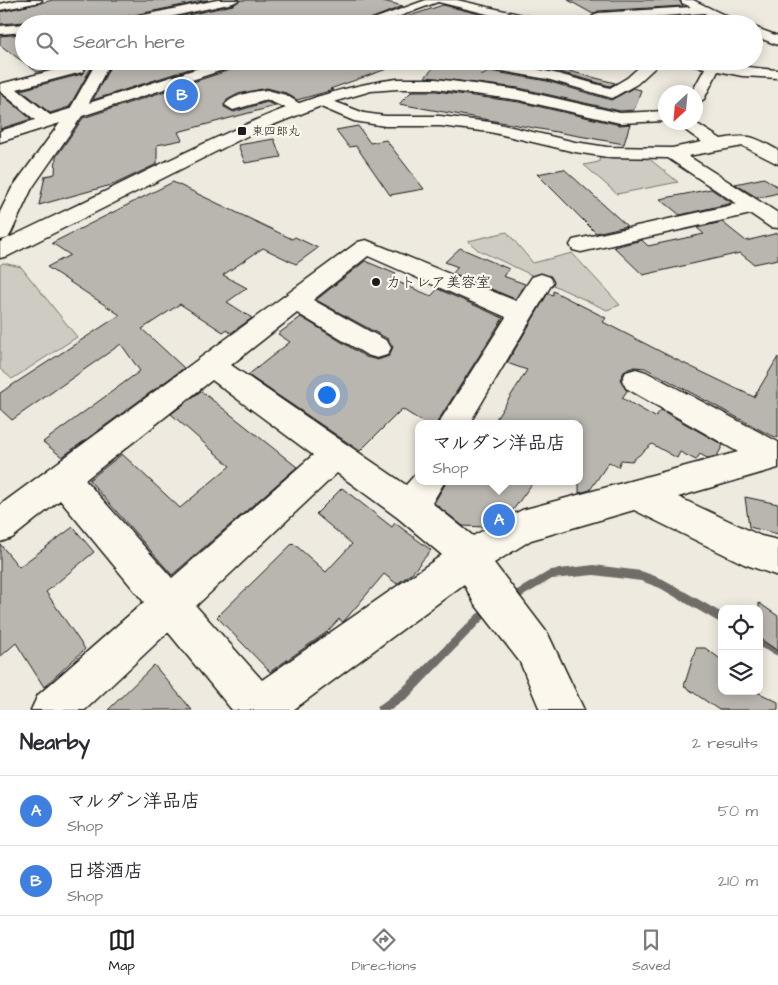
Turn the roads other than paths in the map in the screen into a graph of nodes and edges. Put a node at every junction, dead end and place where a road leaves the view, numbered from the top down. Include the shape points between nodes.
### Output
1 (36, 0) edge
2 (234, 0) edge
3 (437, 0) edge
4 (442, 0) edge
5 (684, 0) edge
6 (0, 6) edge
7 (155, 6) dead end
8 (703, 10) junction
9 (170, 14) junction
10 (166, 15) edge
11 (393, 15) edge
12 (506, 15) edge
13 (628, 15) edge
14 (715, 15) edge
15 (15, 29) edge
16 (0, 30) edge
17 (763, 34) edge
18 (778, 40) edge
19 (73, 70) edge
20 (99, 70) edge
21 (208, 70) joint
22 (520, 70) edge
23 (645, 70) edge
24 (711, 70) edge
25 (741, 70) edge
26 (778, 74) edge
27 (224, 78) dead end
28 (703, 86) edge
29 (240, 87) dead end
30 (256, 96) junction
31 (320, 101) junction
32 (233, 105) dead end
33 (300, 109) junction
34 (76, 113) junction
35 (658, 116) edge
36 (48, 122) junction
37 (724, 126) dead end
38 (695, 130) edge
39 (0, 137) edge
40 (746, 140) junction
41 (718, 145) junction
42 (672, 153) junction
43 (778, 158) edge
44 (753, 207) junction
45 (778, 222) edge
46 (0, 233) edge
47 (581, 245) dead end
48 (0, 251) edge
49 (542, 282) dead end
50 (295, 301) junction
51 (521, 314) junction
52 (377, 348) dead end
53 (211, 365) junction
54 (636, 380) dead end
55 (455, 420) edge
56 (336, 454) junction
57 (775, 456) edge
58 (62, 478) junction
59 (419, 494) edge
60 (635, 494) junction
61 (0, 526) edge
62 (778, 558) edge
63 (479, 573) junction
64 (170, 604) junction
65 (258, 709) edge
66 (53, 710) edge
67 (562, 710) edge

1 - 6 street
2 - 9 street
3 - 11 street
4 - 12 street
5 - 8 street
7 - 9 street
8 - 13 street
8 - 14 street
9 - 10 street
15 - 16 street
17 - 18 street
19 - 36 street via 5,87
20 - 34 street
21 - 27 street
21 - 34 street
22 - 23 street via 612,94
24 - 28 street
25 - 26 street
29 - 30 street
30 - 32 street
30 - 33 street via 273,94
31 - 33 street
31 - 35 street via 370,87 436,84 519,94 620,118
31 - 42 street via 360,117 385,121 440,121 490,126 607,152
33 - 48 street via 205,148
34 - 36 street
34 - 46 street via 22,188
36 - 39 street
37 - 40 street
38 - 41 street
40 - 41 street
40 - 43 street
41 - 42 street
42 - 44 street
44 - 45 street
44 - 47 street
49 - 51 street
50 - 51 street via 366,247
50 - 52 street
50 - 53 street
51 - 55 street
53 - 56 street
53 - 58 street
54 - 57 street
56 - 59 street
56 - 64 street
57 - 60 street
58 - 61 street
58 - 64 street
59 - 63 street
60 - 62 street via 757,552
60 - 63 street via 522,526
63 - 65 street via 318,664
63 - 67 street via 534,648
64 - 65 street
64 - 66 street

